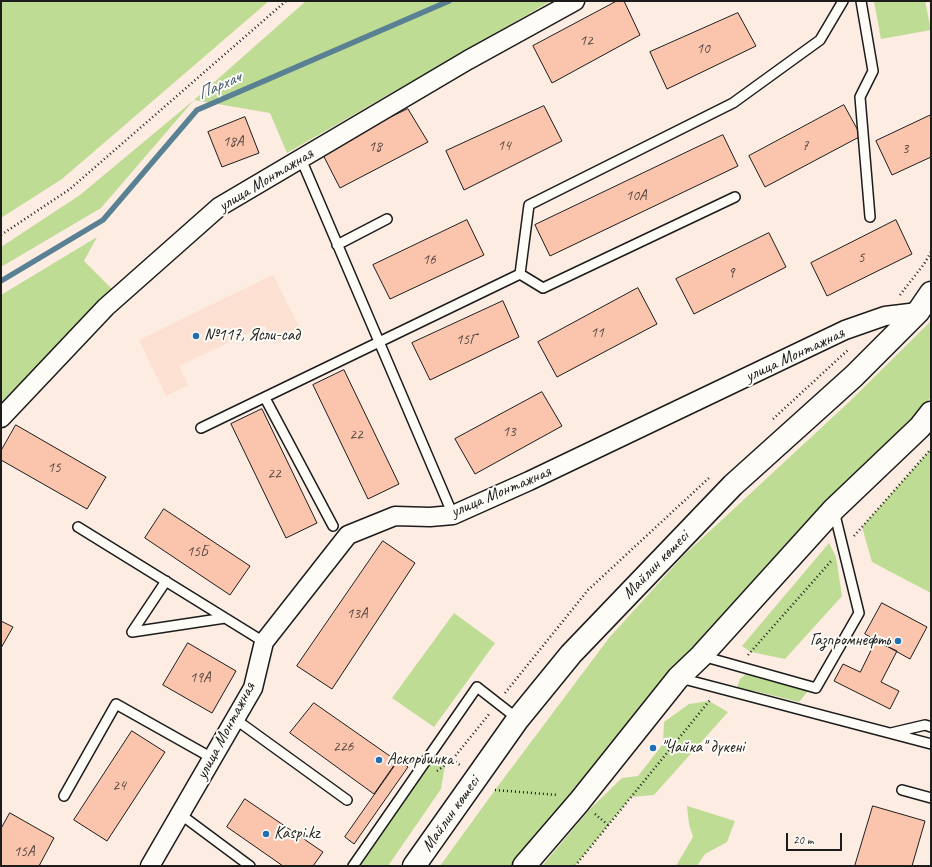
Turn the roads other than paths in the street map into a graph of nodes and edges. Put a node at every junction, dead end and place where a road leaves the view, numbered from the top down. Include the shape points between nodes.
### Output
1 (575, 1) edge
2 (843, 1) edge
3 (861, 1) edge
4 (301, 159) junction
5 (735, 197) dead end
6 (870, 217) dead end
7 (387, 219) dead end
8 (337, 245) junction
9 (520, 274) junction
10 (931, 293) edge
11 (918, 312) junction
12 (380, 343) junction
13 (265, 398) junction
14 (931, 413) edge
15 (1, 418) edge
16 (201, 428) dead end
17 (834, 509) junction
18 (453, 514) junction
19 (333, 526) dead end
20 (78, 527) dead end
21 (166, 581) junction
22 (225, 618) junction
23 (264, 642) junction
24 (701, 656) junction
25 (678, 678) junction
26 (235, 719) junction
27 (518, 719) junction
28 (931, 726) edge
29 (889, 733) junction
30 (931, 744) edge
31 (212, 758) junction
32 (902, 790) dead end
33 (64, 796) dead end
34 (931, 798) edge
35 (347, 800) dead end
36 (180, 814) junction
37 (150, 866) edge
38 (250, 866) edge
39 (353, 866) edge
40 (414, 866) edge
41 (524, 866) edge

1 - 4 street, улица Монтажная via 468,60
2 - 9 lane via 820,40 733,103 529,205
3 - 6 lane via 873,71 860,97
4 - 8 lane
4 - 15 street, улица Монтажная via 219,207 106,307
5 - 9 lane via 542,288
7 - 8 lane
8 - 12 lane
9 - 12 lane
10 - 11 main road, Майлин көшесі
11 - 18 street, улица Монтажная via 885,316 845,330 529,481
11 - 27 main road, Майлин көшесі via 854,376 733,485 571,654
12 - 13 lane
12 - 18 lane
13 - 16 lane
13 - 19 lane
14 - 17 main road via 920,427
17 - 24 main road
17 - 24 lane via 859,613 816,688
18 - 23 street, улица Монтажная via 430,518 395,516 348,535
20 - 21 lane
21 - 22 lane
21 - 22 lane via 132,632
22 - 23 lane
23 - 26 street, улица Монтажная via 253,688
24 - 25 main road
25 - 29 lane
25 - 41 main road
26 - 31 street, улица Монтажная
26 - 35 lane
27 - 39 lane via 477,687
27 - 40 main road, Майлин көшесі
28 - 29 lane
29 - 30 lane
31 - 33 lane via 116,704
31 - 36 street, улица Монтажная
32 - 34 lane
36 - 37 street, улица Монтажная
36 - 38 lane

